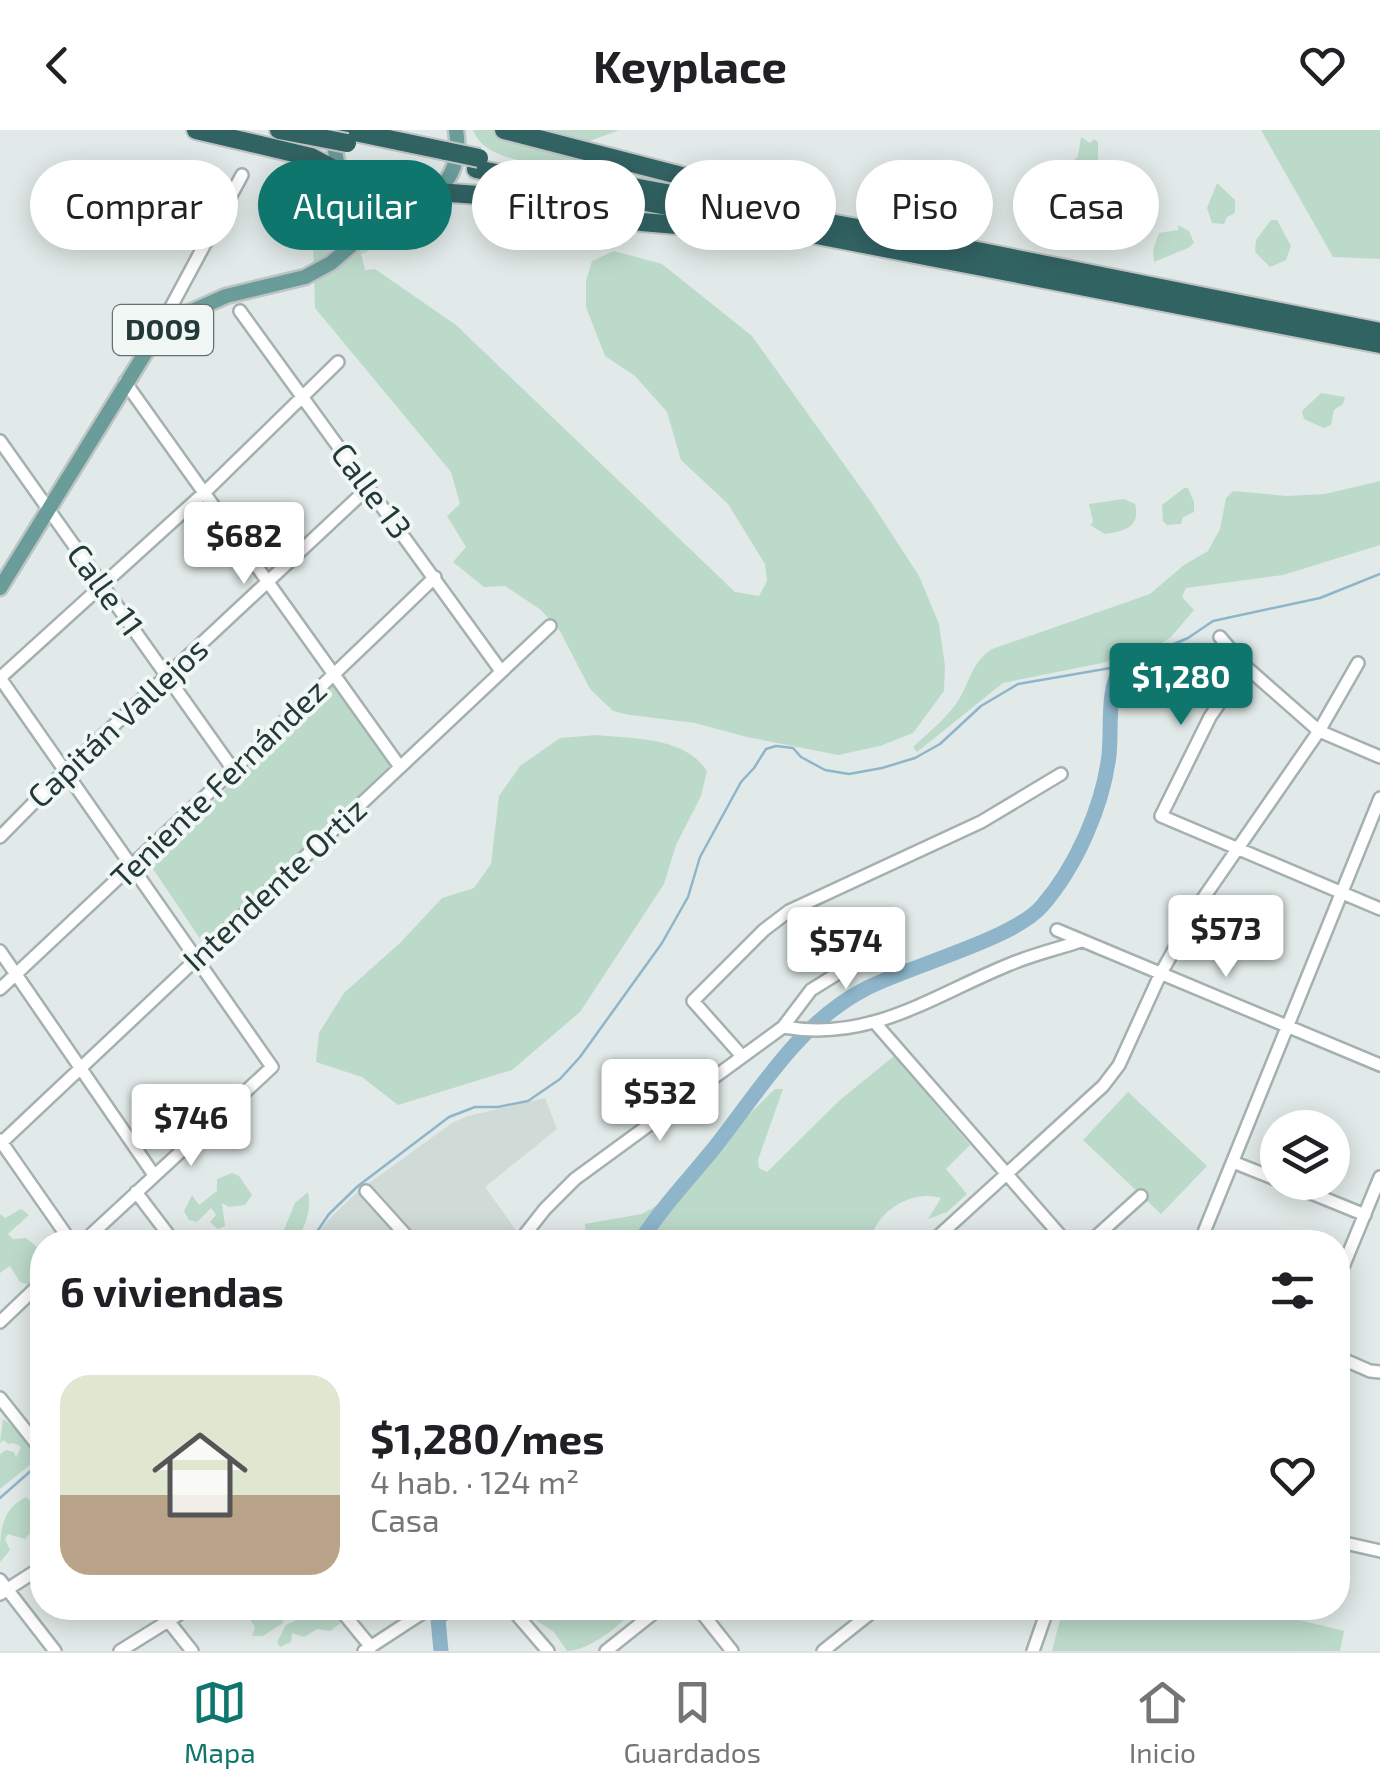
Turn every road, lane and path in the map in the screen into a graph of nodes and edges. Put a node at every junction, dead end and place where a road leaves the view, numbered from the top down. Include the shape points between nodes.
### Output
1 (196, 130) edge
2 (279, 130) edge
3 (456, 130) edge
4 (504, 130) edge
5 (344, 133) edge
6 (314, 160) edge
7 (338, 160) edge
8 (472, 163) edge
9 (452, 170) edge
10 (242, 175) dead end
11 (645, 192) edge
12 (452, 193) edge
13 (856, 220) edge
14 (665, 224) edge
15 (856, 228) edge
16 (836, 239) edge
17 (344, 250) edge
18 (973, 250) edge
19 (240, 312) dead end
20 (1380, 332) edge
21 (155, 336) junction
22 (1380, 344) edge
23 (338, 362) dead end
24 (124, 382) junction
25 (302, 398) junction
26 (0, 440) edge
27 (369, 488) junction
28 (205, 492) junction
29 (48, 510) junction
30 (435, 576) junction
31 (266, 583) junction
32 (102, 586) junction
33 (0, 588) edge
34 (550, 626) dead end
35 (1220, 638) dead end
36 (1358, 663) dead end
37 (1245, 666) junction
38 (501, 671) junction
39 (333, 675) junction
40 (168, 677) junction
41 (0, 678) edge
42 (1319, 731) junction
43 (1380, 757) edge
44 (400, 766) junction
45 (232, 768) junction
46 (65, 771) junction
47 (1061, 774) dead end
48 (1380, 798) edge
49 (0, 836) edge
50 (1238, 850) junction
51 (132, 868) junction
52 (1342, 894) junction
53 (1380, 910) edge
54 (1057, 930) dead end
55 (893, 939) dead end
56 (1082, 941) junction
57 (0, 950) edge
58 (197, 960) junction
59 (16, 973) junction
60 (1160, 975) junction
61 (0, 989) edge
62 (876, 1024) junction
63 (783, 1027) junction
64 (1288, 1028) junction
65 (741, 1055) junction
66 (1380, 1065) edge
67 (81, 1067) junction
68 (0, 1142) edge
69 (1233, 1162) junction
70 (1005, 1173) junction
71 (1260, 1173) edge
72 (154, 1175) junction
73 (1380, 1178) edge
74 (366, 1191) dead end
75 (136, 1192) junction
76 (1140, 1196) dead end
77 (1328, 1200) edge
78 (1365, 1215) junction
79 (62, 1230) edge
80 (96, 1230) edge
81 (165, 1230) edge
82 (401, 1230) edge
83 (529, 1230) edge
84 (945, 1230) edge
85 (1055, 1230) edge
86 (1103, 1230) edge
87 (1205, 1230) edge
88 (1350, 1251) edge
89 (30, 1293) edge
90 (0, 1322) edge
91 (1350, 1362) edge
92 (1380, 1372) edge
93 (0, 1398) edge
94 (30, 1436) edge
95 (1350, 1544) edge
96 (1380, 1551) edge
97 (30, 1573) edge
98 (3, 1588) edge
99 (168, 1620) joint
100 (347, 1620) edge
101 (412, 1620) edge
102 (521, 1620) edge
103 (645, 1620) edge
104 (707, 1620) edge
105 (861, 1620) edge
106 (1044, 1620) edge
107 (367, 1649) edge
108 (55, 1651) edge
109 (120, 1651) edge
110 (192, 1651) edge
111 (548, 1651) edge
112 (606, 1651) edge
113 (732, 1651) edge
114 (823, 1651) edge
115 (1033, 1651) edge

1 - 6 highway
2 - 5 highway, bridge via 316,137
3 - 9 main road
4 - 13 highway
5 - 7 main road
5 - 8 highway
10 - 21 street
11 - 15 highway
12 - 14 highway
16 - 22 highway
17 - 21 main road, D009 via 306,277 226,296
18 - 20 highway
19 - 25 street, Calle 13
21 - 24 main road, D009
23 - 25 street
24 - 28 street
24 - 29 main road, D009
25 - 27 street, Calle 13
25 - 28 street
26 - 29 street, Calle 11
27 - 30 street, Calle 13
27 - 31 street, Capitán Vallejos
28 - 31 street
28 - 32 street
29 - 32 street, Calle 11
29 - 33 main road, D009
30 - 38 street, Calle 13
30 - 39 street, Teniente Fernández
31 - 39 street
31 - 40 street, Capitán Vallejos
32 - 40 street, Calle 11
32 - 41 street
34 - 38 street, Intendente Ortiz
35 - 37 street
36 - 42 street
37 - 42 street
37 - 50 street via 1210,717 1160,816
38 - 44 street, Intendente Ortiz
39 - 44 street
39 - 45 street, Teniente Fernández
40 - 45 street, Calle 11
40 - 46 street, Capitán Vallejos
41 - 46 street
42 - 43 street
42 - 50 street
44 - 58 street, Intendente Ortiz
45 - 51 street, Teniente Fernández
46 - 49 street, Capitán Vallejos
46 - 51 street
47 - 65 street via 982,822 776,919 692,1001
48 - 52 street
50 - 52 street
50 - 60 street
51 - 58 street
51 - 59 street, Teniente Fernández
52 - 53 street
52 - 64 street
54 - 56 street
55 - 63 street via 811,990
56 - 60 street
56 - 62 street via 1008,965
57 - 59 street
58 - 67 street, Intendente Ortiz
58 - 72 street via 272,1067
59 - 61 street, Teniente Fernández
59 - 67 street
60 - 64 street
60 - 70 street via 1103,1086
62 - 63 street via 829,1032
62 - 70 street
63 - 65 street
64 - 66 street
64 - 69 street
65 - 83 street via 575,1179
67 - 68 street, Intendente Ortiz
67 - 72 street
68 - 79 street
69 - 71 street
69 - 87 street
70 - 84 street
70 - 85 street
72 - 75 street
73 - 78 street
74 - 82 street
75 - 80 street
75 - 81 street
76 - 86 street
77 - 78 street
78 - 88 street
89 - 90 street
91 - 92 street
93 - 94 street
95 - 96 street
97 - 98 street
98 - 108 street
99 - 109 street
99 - 110 street
100 - 107 street
101 - 107 street
102 - 111 street
103 - 112 street
104 - 113 street
105 - 114 street
106 - 115 street

